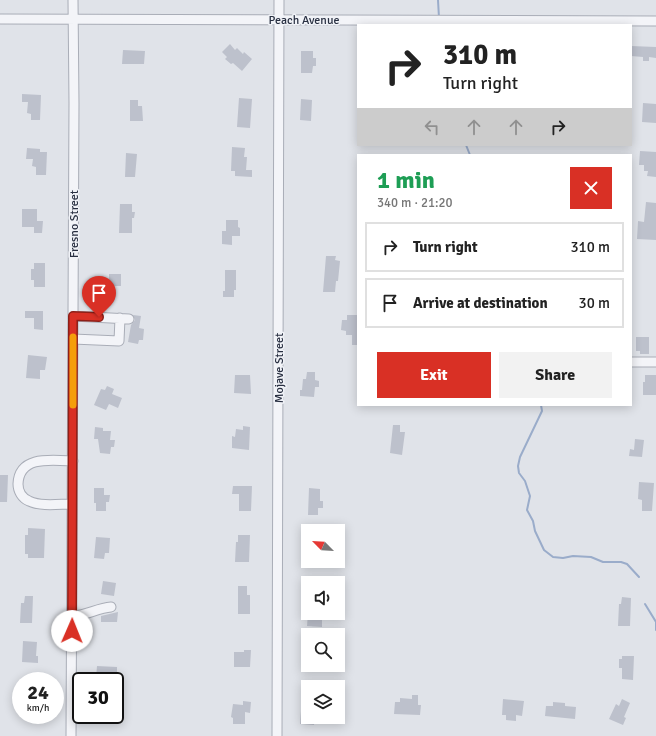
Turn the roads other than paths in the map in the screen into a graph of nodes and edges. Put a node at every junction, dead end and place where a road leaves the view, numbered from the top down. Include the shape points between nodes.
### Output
1 (73, 0) edge
2 (279, 0) edge
3 (0, 19) edge
4 (73, 20) junction
5 (279, 20) junction
6 (656, 21) edge
7 (73, 316) junction
8 (73, 339) junction
9 (632, 362) edge
10 (656, 362) edge
11 (73, 461) junction
12 (72, 504) junction
13 (111, 607) dead end
14 (72, 616) junction
15 (71, 736) edge
16 (277, 736) edge

1 - 4 street, Fresno Street
2 - 5 street, Mojave Street
3 - 4 street, Peach Avenue
4 - 5 street, Peach Avenue
4 - 7 street, Fresno Street
5 - 6 street, Peach Avenue
5 - 16 street, Mojave Street
7 - 8 street, Fresno Street
7 - 8 street via 124,318 119,341
8 - 11 street, Fresno Street
9 - 10 street
11 - 12 street, Fresno Street
11 - 12 street via 51,460 25,466 19,474 18,486 20,494 28,501 39,504
12 - 14 street, Fresno Street
13 - 14 street via 101,608 82,616
14 - 15 street, Fresno Street

